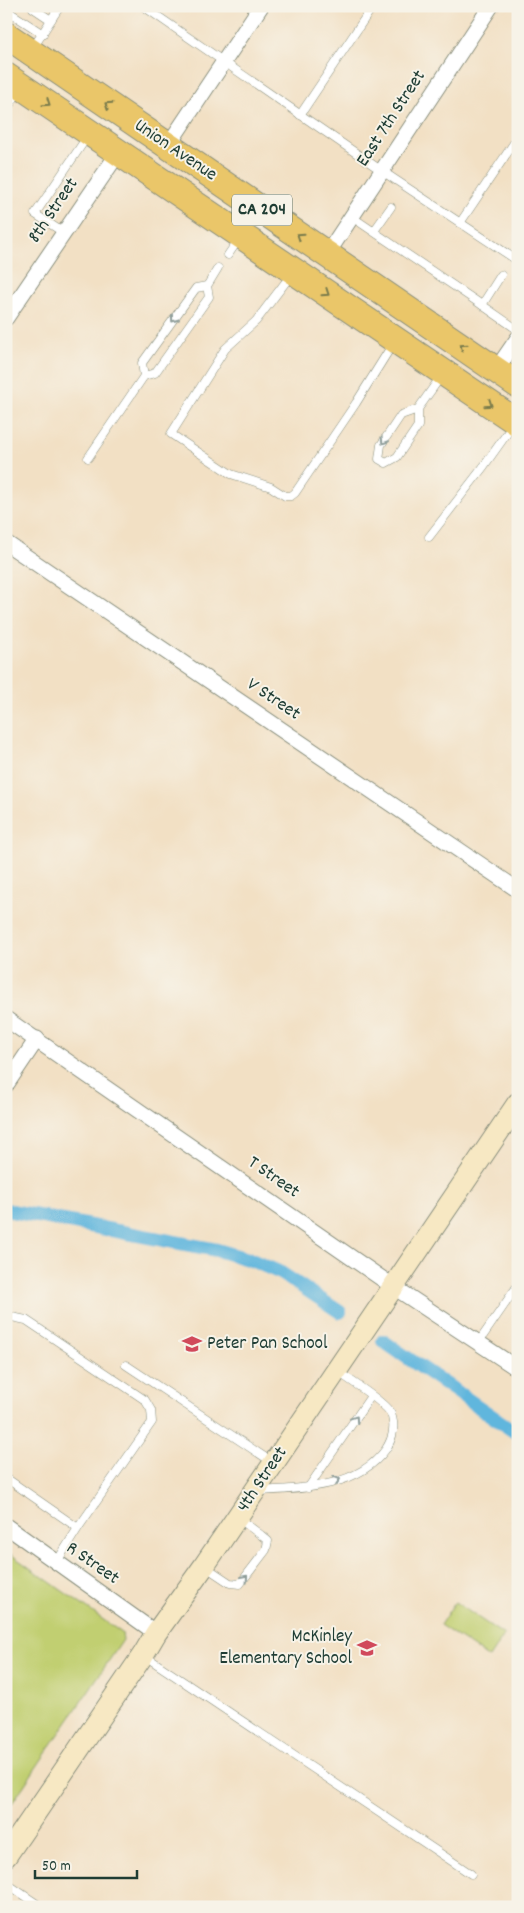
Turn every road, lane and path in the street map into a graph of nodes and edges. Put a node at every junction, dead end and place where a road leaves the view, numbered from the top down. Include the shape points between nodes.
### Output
1 (60, 6) edge
2 (143, 6) edge
3 (261, 6) edge
4 (373, 6) edge
5 (491, 6) edge
6 (33, 8) dead end
7 (6, 10) edge
8 (52, 20) junction
9 (6, 35) edge
10 (37, 43) junction
11 (224, 62) junction
12 (11, 79) edge
13 (6, 110) edge
14 (300, 114) junction
15 (90, 132) junction
16 (518, 137) edge
17 (167, 146) junction
18 (119, 152) junction
19 (382, 171) junction
20 (254, 205) junction
21 (391, 206) dead end
22 (352, 217) junction
23 (460, 223) junction
24 (374, 231) junction
25 (64, 233) junction
26 (327, 254) junction
27 (518, 261) edge
28 (218, 268) dead end
29 (294, 271) junction
30 (502, 275) dead end
31 (207, 286) junction
32 (482, 305) junction
33 (6, 318) edge
34 (518, 330) edge
35 (518, 338) edge
36 (395, 340) junction
37 (496, 370) junction
38 (444, 373) junction
39 (144, 376) junction
40 (518, 385) edge
41 (418, 410) junction
42 (516, 422) edge
43 (88, 458) dead end
44 (429, 537) dead end
45 (6, 543) edge
46 (518, 890) edge
47 (6, 1019) edge
48 (36, 1040) junction
49 (6, 1084) edge
50 (518, 1103) edge
51 (518, 1285) edge
52 (394, 1286) junction
53 (6, 1321) edge
54 (478, 1343) junction
55 (126, 1365) dead end
56 (517, 1370) edge
57 (337, 1371) junction
58 (371, 1396) junction
59 (274, 1463) junction
60 (6, 1478) edge
61 (308, 1488) junction
62 (255, 1492) junction
63 (237, 1518) junction
64 (6, 1526) edge
65 (78, 1528) junction
66 (56, 1563) junction
67 (204, 1566) junction
68 (156, 1633) junction
69 (143, 1655) junction
70 (6, 1856) edge
71 (472, 1874) dead end
72 (6, 1883) edge
73 (36, 1907) edge

1 - 8 lane
2 - 11 lane
3 - 11 street
4 - 14 lane
5 - 19 street, East 7th Street
6 - 8 lane
7 - 10 lane
8 - 10 lane
9 - 10 highway, Union Avenue / CA 204
17 -> 10 highway, Union Avenue / CA 204
11 - 14 lane
11 - 17 street
12 - 13 lane
12 -> 15 highway, Union Avenue / CA 204
14 - 19 lane
15 - 18 highway, Union Avenue / CA 204
15 - 25 lane via 35,214
16 - 23 lane
17 - 20 highway, Union Avenue / CA 204
18 - 20 highway via 143,150 224,203
18 - 25 street, 8th Street
18 - 29 highway, Union Avenue / CA 204 via 235,245
19 - 22 street, East 7th Street
19 - 23 lane
26 -> 20 highway, Union Avenue / CA 204
21 - 24 lane
22 - 24 lane
22 - 26 street, East 7th Street
23 - 27 lane
24 - 32 lane
25 - 33 street, 8th Street
37 -> 26 highway, Union Avenue / CA 204
28 - 31 lane
29 -> 36 highway, Union Avenue / CA 204
29 - 36 lane via 256,321 225,349 170,434 231,474 291,496 356,404
30 - 32 lane
31 - 39 lane via 209,297 155,373
31 -> 39 lane via 196,288 142,363
32 - 34 lane
35 - 37 street
36 - 38 highway, Union Avenue / CA 204
37 - 40 highway, Union Avenue / CA 204
38 - 41 lane
38 -> 42 highway, Union Avenue / CA 204
39 - 43 lane
41 -> 41 lane via 401,415 381,446 378,459 386,463 397,457 418,426
42 - 44 lane
45 - 46 street, V Street
47 - 48 street, T Street
48 - 49 street
48 - 52 street, T Street
50 - 52 street, 4th Street
51 - 54 lane
52 - 54 street, T Street
52 - 57 street, 4th Street
53 - 65 lane via 12,1317 26,1320 145,1400 152,1410 152,1422
54 - 56 street, T Street
55 - 59 lane
57 - 58 lane
57 - 59 street, 4th Street
61 -> 58 lane
61 -> 58 lane via 359,1474 380,1457 390,1443 395,1428 390,1412
59 - 62 street, 4th Street
60 - 65 lane
61 - 62 lane
62 - 63 street, 4th Street
63 - 67 street, 4th Street
67 -> 63 lane via 230,1583 240,1584 266,1550 268,1542
64 - 66 street, R Street
65 - 66 lane
66 - 68 street, R Street
67 - 68 street, 4th Street
68 - 69 street, 4th Street
69 - 70 street, 4th Street
69 - 71 lane
72 - 73 lane via 37,1904

